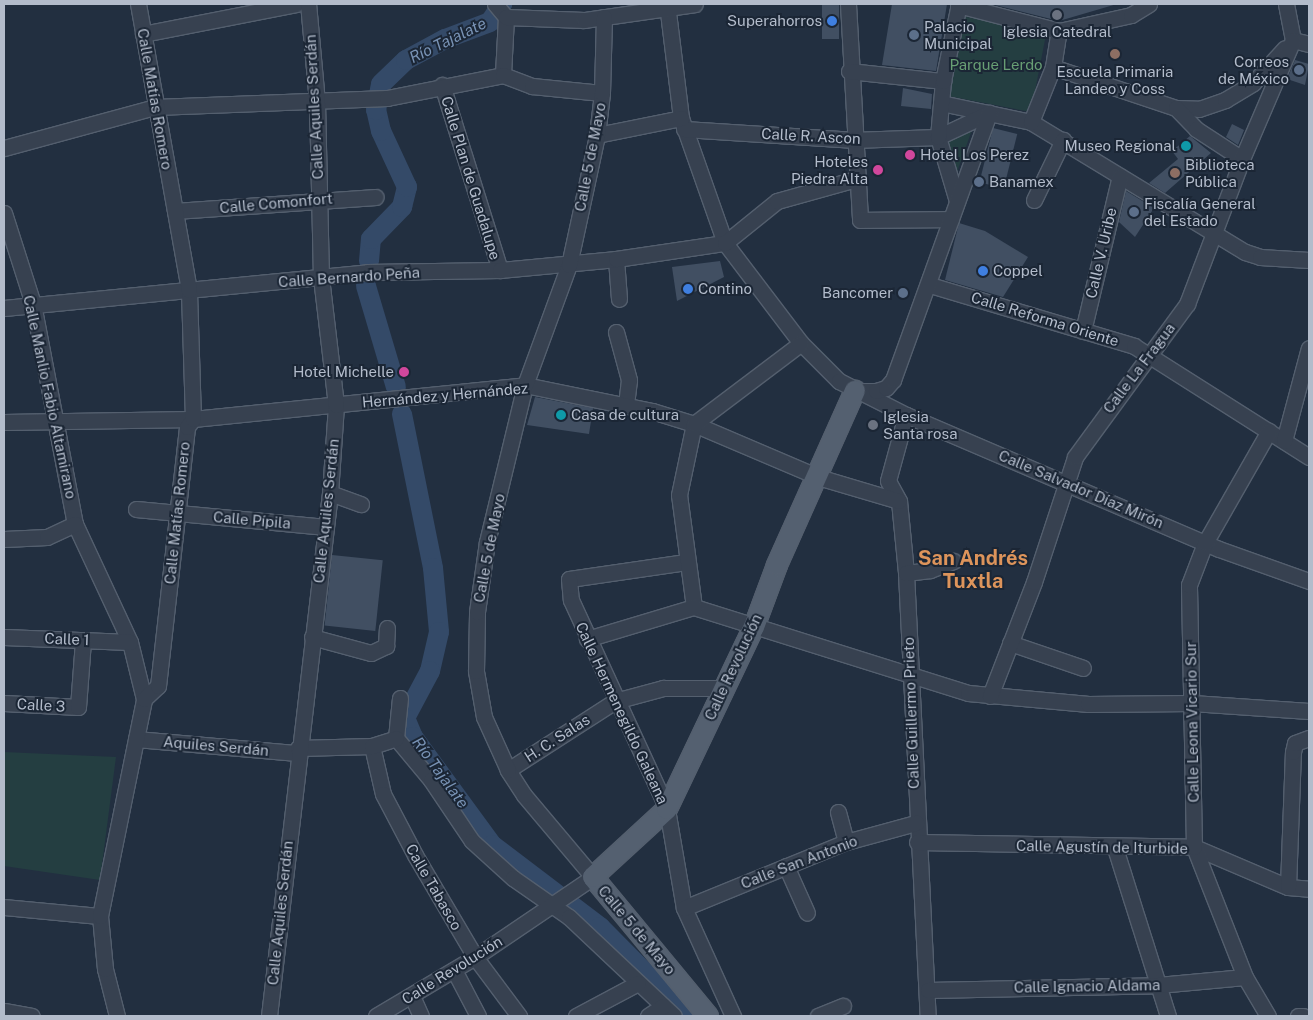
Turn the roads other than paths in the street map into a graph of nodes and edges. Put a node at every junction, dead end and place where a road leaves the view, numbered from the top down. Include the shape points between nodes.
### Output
1 (138, 4) edge
2 (296, 4) edge
3 (308, 4) edge
4 (695, 4) edge
5 (848, 4) edge
6 (958, 4) edge
7 (1150, 4) edge
8 (1286, 4) edge
9 (668, 6) edge
10 (501, 12) edge
11 (604, 17) junction
12 (1059, 31) junction
13 (143, 34) junction
14 (1293, 40) junction
15 (1309, 44) edge
16 (1053, 67) junction
17 (850, 71) junction
18 (503, 75) junction
19 (943, 81) junction
20 (442, 85) junction
21 (602, 93) junction
22 (317, 102) junction
23 (941, 104) junction
24 (155, 107) junction
25 (1176, 108) junction
26 (989, 113) junction
27 (1031, 122) junction
28 (683, 123) junction
29 (597, 135) junction
30 (938, 136) junction
31 (852, 140) junction
32 (1063, 140) junction
33 (4, 148) edge
34 (1242, 159) junction
35 (1120, 176) junction
36 (856, 179) junction
37 (376, 196) dead end
38 (319, 198) junction
39 (1034, 200) dead end
40 (957, 201) junction
41 (175, 211) junction
42 (4, 213) edge
43 (951, 219) junction
44 (1213, 234) junction
45 (725, 243) junction
46 (616, 259) junction
47 (1309, 260) edge
48 (569, 265) junction
49 (500, 270) junction
50 (321, 278) junction
51 (930, 285) junction
52 (189, 290) junction
53 (619, 299) dead end
54 (32, 304) junction
55 (4, 308) edge
56 (1083, 331) junction
57 (616, 332) dead end
58 (801, 344) junction
59 (1309, 348) edge
60 (1150, 355) junction
61 (893, 380) junction
62 (525, 385) junction
63 (855, 391) junction
64 (336, 405) junction
65 (883, 405) junction
66 (626, 406) junction
67 (906, 415) junction
68 (194, 419) junction
69 (4, 422) edge
70 (57, 422) junction
71 (694, 424) junction
72 (1269, 431) junction
73 (1284, 441) junction
74 (1309, 458) edge
75 (818, 477) junction
76 (1064, 480) junction
77 (330, 493) junction
78 (899, 501) junction
79 (361, 504) dead end
80 (136, 509) dead end
81 (177, 513) junction
82 (75, 524) junction
83 (326, 527) junction
84 (4, 539) edge
85 (1205, 543) junction
86 (953, 561) dead end
87 (686, 562) junction
88 (906, 572) junction
89 (1309, 580) edge
90 (694, 606) junction
91 (388, 628) dead end
92 (754, 628) junction
93 (4, 637) edge
94 (312, 637) junction
95 (587, 639) junction
96 (83, 640) junction
97 (130, 642) junction
98 (1010, 643) junction
99 (1083, 668) dead end
100 (910, 678) junction
101 (723, 688) junction
102 (990, 696) junction
103 (400, 698) dead end
104 (144, 699) junction
105 (614, 701) junction
106 (4, 703) edge
107 (1192, 703) junction
108 (1309, 711) edge
109 (396, 738) junction
110 (1309, 738) edge
111 (136, 739) junction
112 (372, 746) junction
113 (298, 750) junction
114 (508, 770) junction
115 (667, 809) junction
116 (838, 812) dead end
117 (916, 823) junction
118 (846, 842) junction
119 (918, 842) junction
120 (1194, 847) junction
121 (1115, 848) junction
122 (786, 866) junction
123 (594, 877) junction
124 (1288, 887) junction
125 (1309, 889) edge
126 (559, 901) junction
127 (4, 907) edge
128 (684, 908) junction
129 (807, 913) dead end
130 (100, 916) junction
131 (475, 957) junction
132 (454, 970) junction
133 (1246, 977) junction
134 (638, 983) junction
135 (1158, 985) junction
136 (928, 990) junction
137 (412, 996) junction
138 (843, 1006) dead end
139 (4, 1011) edge
140 (669, 1011) edge
141 (32, 1016) edge
142 (117, 1016) edge
143 (269, 1016) edge
144 (376, 1016) edge
145 (421, 1016) edge
146 (478, 1016) edge
147 (519, 1016) edge
148 (576, 1016) edge
149 (648, 1016) edge
150 (708, 1016) edge
151 (733, 1016) edge
152 (818, 1016) edge
153 (928, 1016) edge
154 (1168, 1016) edge
155 (1268, 1016) edge

1 - 13 street, Calle Matías Romero
2 - 13 street
3 - 22 street, Calle Aquiles Serdán
4 - 9 street
5 - 17 street
6 - 12 street
6 - 19 street
7 - 12 street via 1131,15
8 - 14 street
9 - 11 street
9 - 28 street, Calle Salvador Díaz Mirón
10 - 11 street
10 - 18 street
11 - 21 street, Calle 5 de Mayo
12 - 16 street
13 - 24 street, Calle Matías Romero
14 - 15 street
14 - 25 street via 1253,83 1225,100 1199,109
14 - 34 street, Calle La Fragua
16 - 25 street
16 - 27 street
17 - 19 street
17 - 31 street
18 - 20 street
18 - 21 street via 532,86
19 - 23 street
20 - 22 street via 388,98
20 - 49 street, Calle Plan de Guadalupe
21 - 29 street, Calle 5 de Mayo
22 - 24 street via 239,101
22 - 38 street, Calle Aquiles Serdán
23 - 26 street
23 - 30 street
24 - 33 street
24 - 41 street, Calle Matías Romero
25 - 34 street via 1196,129
26 - 27 street
26 - 30 street
26 - 40 street
27 - 32 street
28 - 29 street, Calle R. Ascon
28 - 31 street, Calle R. Ascon
28 - 45 street, Calle Salvador Díaz Mirón
29 - 48 street, Calle 5 de Mayo
30 - 31 street, Calle R. Ascon
30 - 40 street
31 - 36 street
32 - 35 street
32 - 39 street
34 - 44 street, Calle La Fragua
35 - 44 street
35 - 56 street, Calle V. Uribe
36 - 43 street via 860,220
36 - 45 street via 777,201
37 - 38 street, Calle Comonfort
38 - 41 street, Calle Comonfort
38 - 50 street, Calle Aquiles Serdán
40 - 43 street
41 - 52 street, Calle Matías Romero
42 - 54 street, Calle Manlio Fabio Altamirano
43 - 51 street
44 - 47 street via 1260,257
44 - 60 street, Calle La Fragua via 1187,304
45 - 46 street, Calle Bernardo Peña
45 - 58 street, Calle Salvador Díaz Mirón
46 - 48 street, Calle Bernardo Peña
46 - 53 street
48 - 49 street, Calle Bernardo Peña
48 - 62 street, Calle 5 de Mayo
49 - 50 street, Calle Bernardo Peña via 368,272
50 - 52 street, Calle Bernardo Peña
50 - 64 street, Calle Aquiles Serdán
51 - 56 street, Calle Reforma Oriente
51 - 61 street
52 - 54 street, Calle Bernardo Peña
52 - 68 street, Calle Matías Romero
54 - 55 street, Calle Bernardo Peña
54 - 70 street, Calle Manlio Fabio Altamirano
56 - 60 street, Calle Reforma Oriente
57 - 66 street via 629,380
58 - 63 street, Calle Salvador Díaz Mirón via 839,381
58 - 71 street
59 - 73 street
60 - 72 street, Calle Reforma Oriente
60 - 76 street, Calle La Fragua via 1088,435
61 - 63 street via 886,388 876,391
61 - 65 street
62 - 64 street, Hernández y Hernández
62 - 66 street, Hernández y Hernández
62 - 114 street, Calle 5 de Mayo via 487,542 477,612 476,671 484,717
63 - 65 street, Calle Salvador Díaz Mirón
63 - 75 main road, Calle Revolución
64 - 68 street, Hernández y Hernández
64 - 77 street, Calle Aquiles Serdán
65 - 67 street, Calle Salvador Díaz Mirón
66 - 71 street, Hernández y Hernández
67 - 76 street, Calle Salvador Díaz Mirón
67 - 78 street, Calle Guillermo Prieto via 888,481
68 - 70 street, Hernández y Hernández
68 - 81 street, Calle Matías Romero via 187,428
69 - 70 street, Hernández y Hernández
70 - 82 street, Calle Manlio Fabio Altamirano
71 - 75 street, Hernández y Hernández
71 - 87 street via 680,495
72 - 73 street, Calle Reforma Oriente
72 - 85 street, Calle Leona Vicario Sur
73 - 74 street, Calle Reforma Oriente
75 - 78 street, Hernández y Hernández
75 - 92 main road, Calle Revolución via 777,565
76 - 85 street, Calle Salvador Díaz Mirón
76 - 98 street, Calle La Fragua via 1034,582
77 - 79 street
77 - 83 street, Calle Aquiles Serdán
78 - 88 street, Calle Guillermo Prieto
80 - 81 street, Calle Pípila
81 - 83 street, Calle Pípila
81 - 104 street, Calle Matías Romero via 158,686
82 - 84 street via 48,537
82 - 97 street, Calle Manlio Fabio Altamirano
83 - 94 street, Calle Aquiles Serdán
85 - 89 street, Calle Salvador Díaz Mirón
85 - 107 street, Calle Leona Vicario Sur via 1189,585
86 - 88 street
87 - 90 street
87 - 95 street, Calle Hermenegildo Galeana via 569,579 571,600
88 - 100 street, Calle Guillermo Prieto
90 - 92 street
90 - 95 street
91 - 94 street via 386,646 371,653
92 - 100 street
92 - 101 main road, Calle Revolución
93 - 96 street, Calle 1
94 - 113 street, Calle Aquiles Serdán
95 - 105 street, Calle Hermenegildo Galeana
96 - 97 street, Calle 1
96 - 106 street, Calle 3 via 78,707
97 - 104 street, Calle Manlio Fabio Altamirano
98 - 99 street
98 - 102 street, Calle La Fragua
100 - 102 street
100 - 117 street, Calle Guillermo Prieto
101 - 105 street, H. C. Salas via 663,688
101 - 115 main road, Calle Revolución
102 - 107 street via 1088,704
103 - 109 street
104 - 111 street, Calle Matías Romero
105 - 114 street, H. C. Salas
105 - 115 street, Calle Hermenegildo Galeana
107 - 108 street
107 - 120 street, Calle Leona Vicario Sur
109 - 112 street, Aquiles Serdán
109 - 126 street, Calle 5 de Mayo via 431,780 472,840
110 - 124 street via 1295,743 1292,758
111 - 113 street, Aquiles Serdán
111 - 130 street, Calle Matías Romero
112 - 113 street, Aquiles Serdán
112 - 131 street, Calle Tabasco via 383,794
113 - 143 street, Calle Aquiles Serdán
114 - 123 street, Calle 5 de Mayo via 524,795
115 - 123 main road, Calle Revolución
115 - 128 street, Calle Hermenegildo Galeana
116 - 118 street
117 - 118 street, Calle San Antonio
117 - 119 street, Calle Guillermo Prieto
118 - 122 street, Calle San Antonio
119 - 121 street, Calle Agustín de Iturbide
119 - 136 street, Calle Guillermo Prieto
120 - 121 street, Calle Agustín de Iturbide
120 - 124 street, Calle Agustín de Iturbide
120 - 133 street, Calle Leona Vicario Sur
121 - 135 street
122 - 128 street, Calle San Antonio
122 - 129 street
123 - 126 street, Calle Revolución
123 - 150 main road, Calle 5 de Mayo
124 - 125 street, Calle Agustín de Iturbide
126 - 131 street, Calle Revolución
126 - 134 street, Calle 5 de Mayo
127 - 130 street
128 - 151 street, Calle Hermenegildo Galeana
130 - 142 street, Calle Matías Romero via 105,969
131 - 132 street, Calle Revolución
131 - 147 street, Calle Tabasco
132 - 137 street, Calle Revolución
132 - 146 street
133 - 135 street, Calle Ignacio Aldama
133 - 155 street, Calle Leona Vicario Sur
134 - 140 street, Calle 5 de Mayo
134 - 148 street
135 - 136 street, Calle Ignacio Aldama
135 - 154 street
136 - 153 street, Calle Guillermo Prieto
137 - 144 street, Calle Revolución
137 - 145 street
138 - 152 street
139 - 141 street
140 - 149 street

